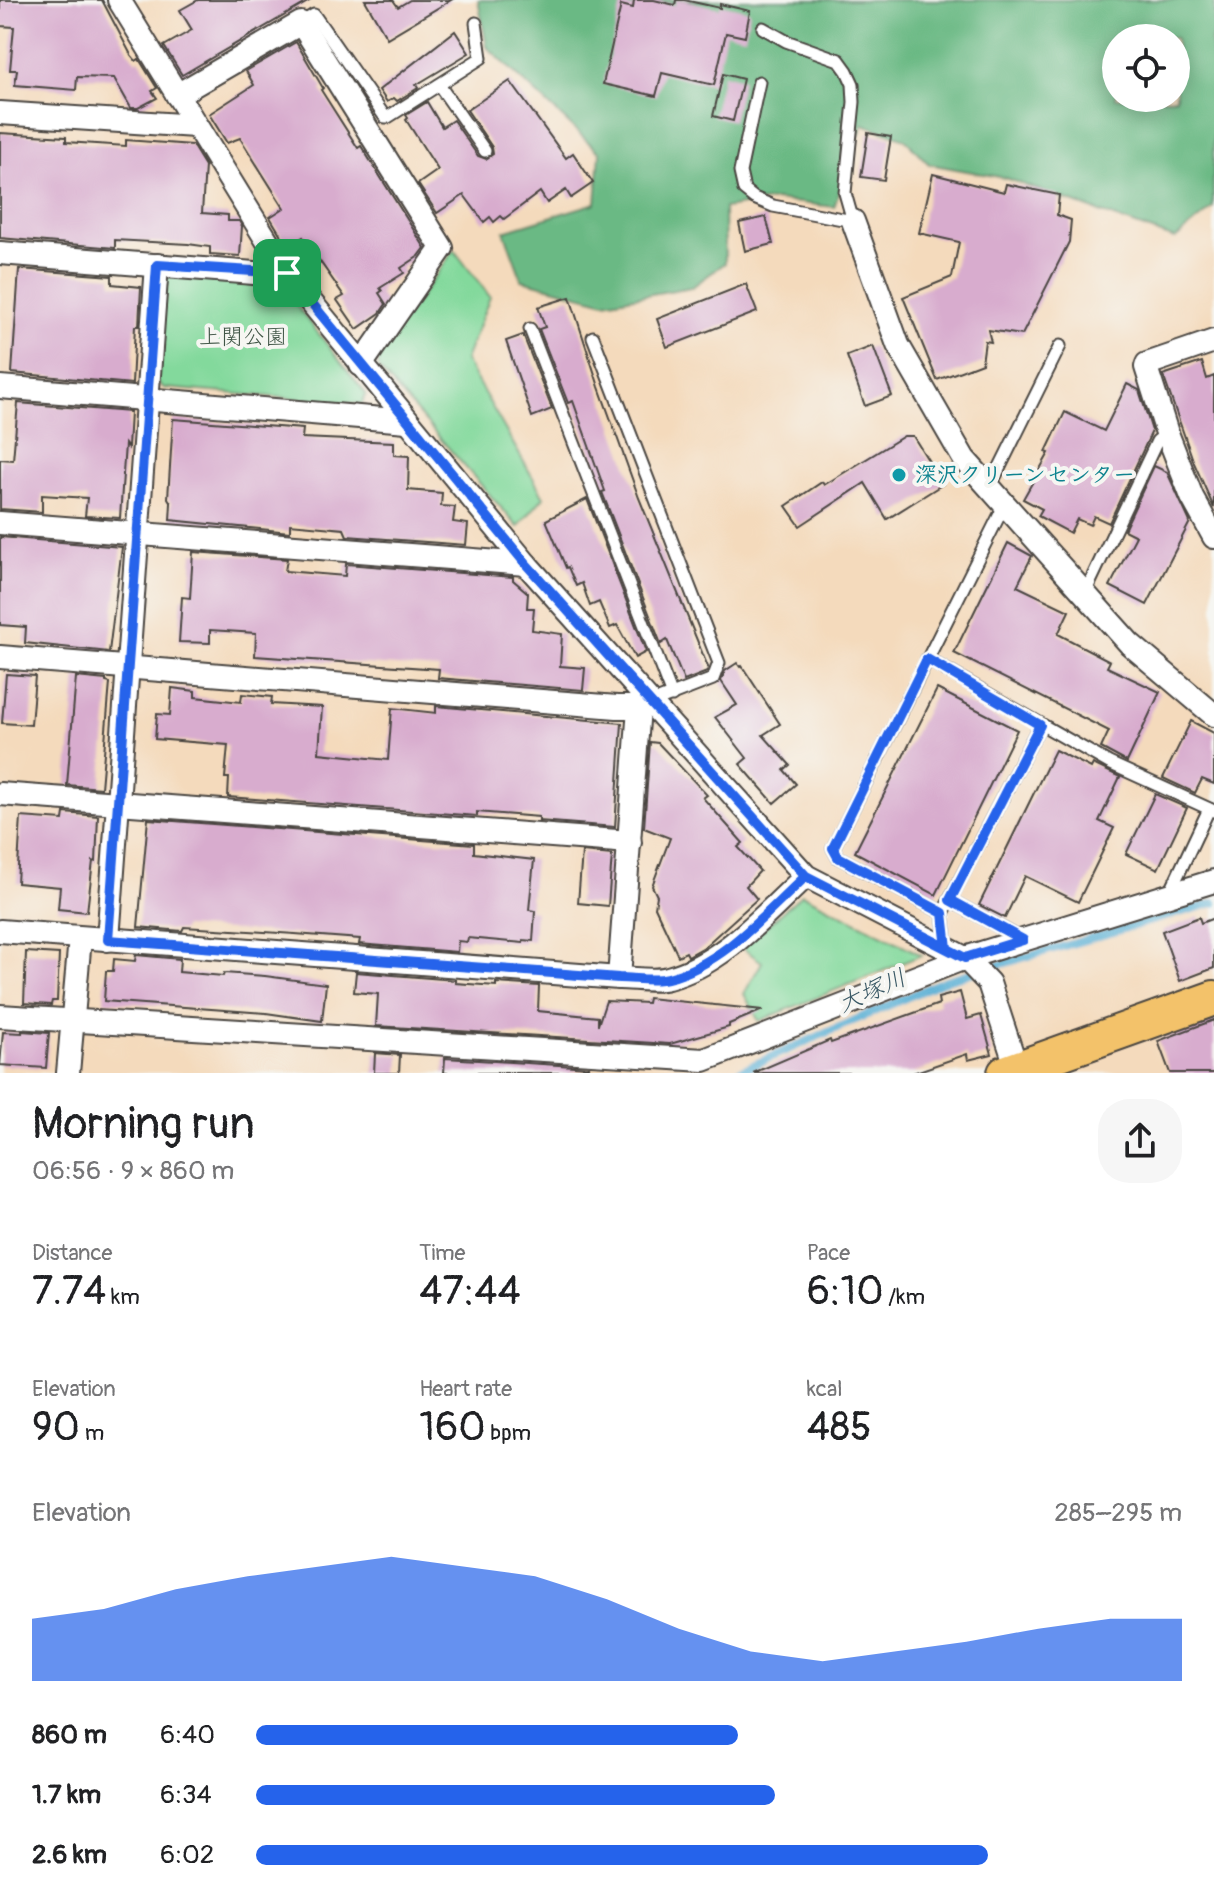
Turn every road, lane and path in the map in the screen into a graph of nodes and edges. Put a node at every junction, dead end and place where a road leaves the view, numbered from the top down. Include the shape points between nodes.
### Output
1 (119, 0) edge
2 (301, 23) junction
3 (476, 23) dead end
4 (763, 28) dead end
5 (759, 82) dead end
6 (439, 85) junction
7 (177, 95) junction
8 (0, 113) edge
9 (195, 126) junction
10 (485, 151) dead end
11 (853, 221) junction
12 (0, 253) edge
13 (157, 265) junction
14 (287, 273) junction
15 (530, 329) dead end
16 (593, 337) dead end
17 (1214, 341) edge
18 (1060, 346) dead end
19 (361, 365) junction
20 (0, 387) edge
21 (147, 398) junction
22 (407, 421) junction
23 (1167, 433) junction
24 (998, 496) junction
25 (0, 523) edge
26 (138, 533) junction
27 (1214, 537) edge
28 (526, 564) junction
29 (1084, 595) junction
30 (0, 657) edge
31 (927, 659) junction
32 (129, 667) junction
33 (654, 702) junction
34 (1214, 715) edge
35 (1040, 725) junction
36 (0, 794) edge
37 (118, 803) junction
38 (1211, 810) edge
39 (630, 842) junction
40 (806, 876) junction
41 (1214, 881) edge
42 (1169, 895) junction
43 (950, 900) junction
44 (943, 913) junction
45 (0, 931) edge
46 (80, 938) junction
47 (108, 940) junction
48 (1023, 940) junction
49 (956, 953) junction
50 (619, 978) junction
51 (1214, 998) edge
52 (0, 1016) edge
53 (73, 1021) junction
54 (1011, 1071) edge
55 (68, 1073) edge

1 - 7 street
2 - 6 lane via 314,15 385,117
2 - 7 street
2 - 19 street via 442,248
3 - 6 lane via 481,58
4 - 11 lane via 839,60 847,71 854,102 845,193
5 - 11 lane via 740,172 744,190 773,206
6 - 10 lane
7 - 9 street
8 - 9 street
9 - 14 street
11 - 24 street via 898,345 964,459
12 - 13 street
13 - 14 street
13 - 21 street
14 - 19 street
15 - 33 lane
16 - 33 lane via 719,663 713,679
17 - 23 street via 1147,364
18 - 24 lane
19 - 22 street
20 - 21 street
21 - 22 street
21 - 26 street
22 - 28 street
23 - 27 street
23 - 29 lane via 1157,441
24 - 29 street
24 - 31 lane
25 - 26 street
26 - 28 street
26 - 32 street
28 - 33 street
29 - 34 street via 1130,644
30 - 32 street
31 - 35 lane
31 - 44 lane via 833,848 838,857
32 - 33 street
32 - 37 street
33 - 39 street
33 - 40 street
35 - 38 lane
35 - 43 lane
36 - 37 street
37 - 39 street
37 - 47 street
38 - 42 lane
39 - 50 street
40 - 49 street
40 - 50 street via 737,940 699,965 666,979
41 - 42 street
42 - 48 street
43 - 44 lane
43 - 48 lane
44 - 49 lane
45 - 46 street
46 - 47 street
46 - 53 street
47 - 50 street
48 - 49 street
49 - 53 street via 704,1060
49 - 54 street via 989,983
51 - 54 main road
52 - 53 street
53 - 55 street

